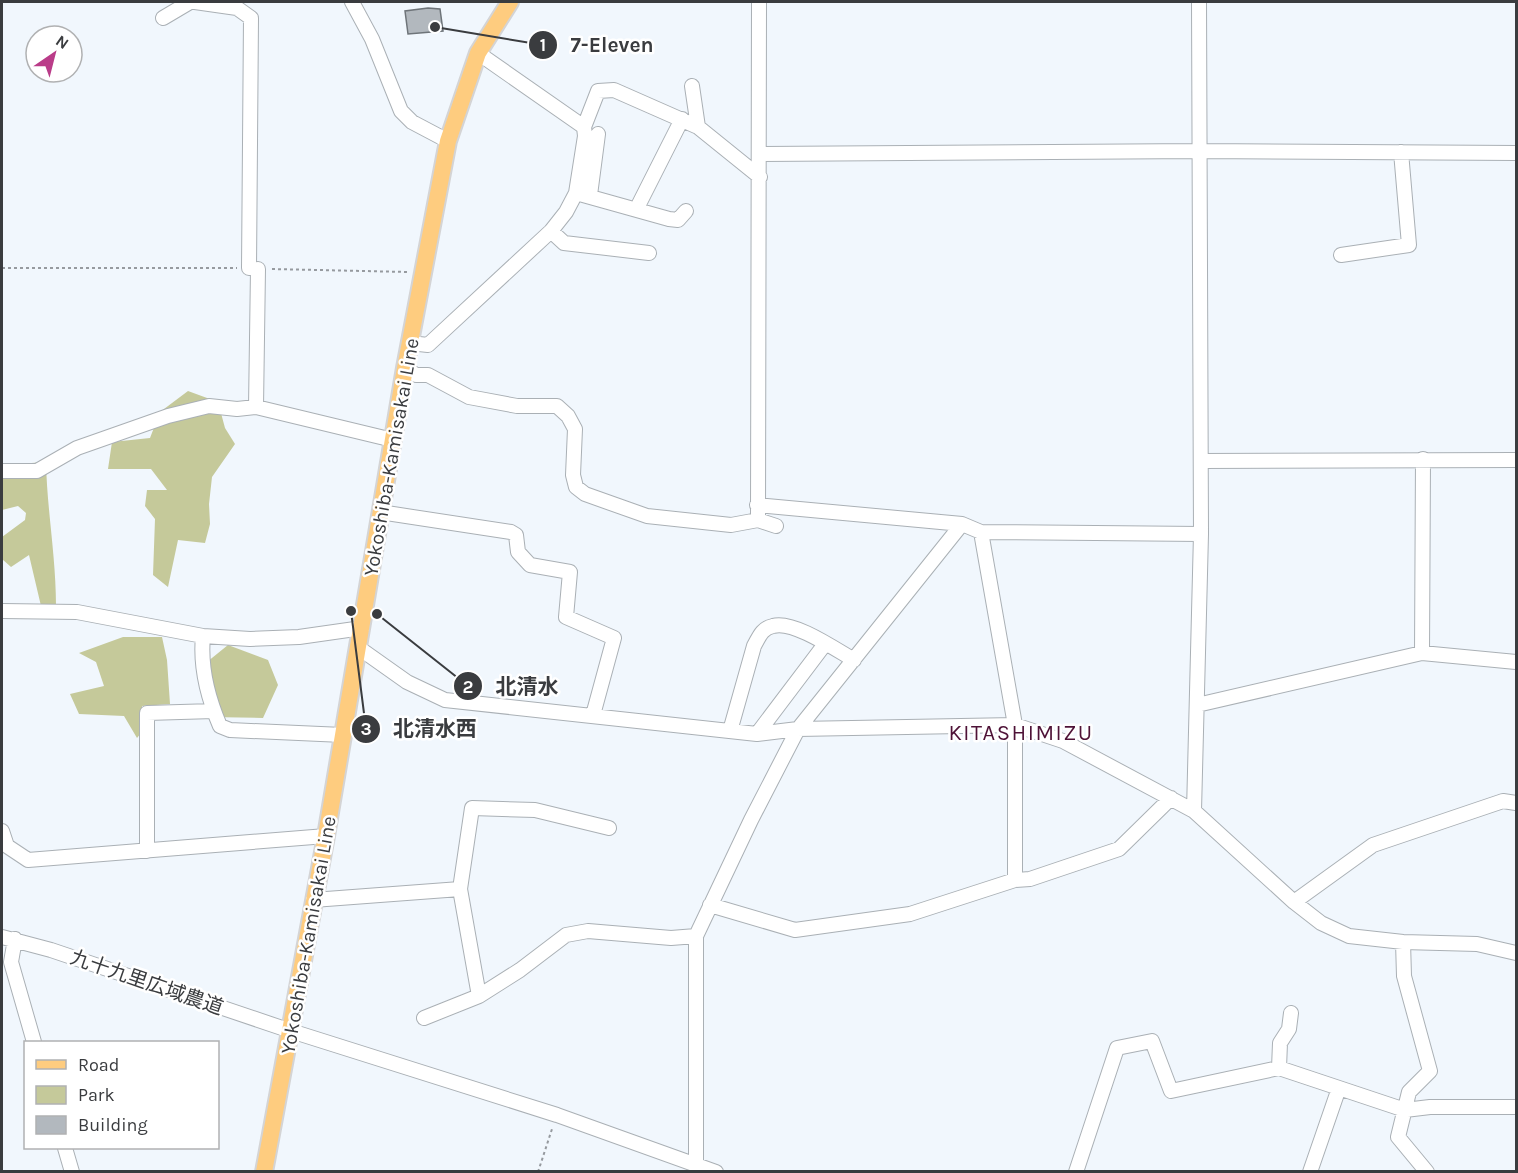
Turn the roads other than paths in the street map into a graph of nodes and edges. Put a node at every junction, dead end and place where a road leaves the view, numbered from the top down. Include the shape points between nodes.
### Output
1 (190, 2) edge
2 (195, 2) edge
3 (352, 2) edge
4 (510, 2) edge
5 (759, 2) edge
6 (1199, 2) edge
7 (163, 18) dead end
8 (478, 53) junction
9 (692, 86) dead end
10 (682, 119) junction
11 (584, 127) junction
12 (698, 127) junction
13 (598, 134) dead end
14 (448, 141) junction
15 (1199, 151) junction
16 (1401, 152) junction
17 (1516, 153) edge
18 (760, 154) junction
19 (760, 177) junction
20 (583, 194) junction
21 (637, 208) junction
22 (686, 211) dead end
23 (551, 231) junction
24 (649, 253) dead end
25 (1341, 255) dead end
26 (410, 343) junction
27 (405, 368) junction
28 (256, 407) junction
29 (393, 440) junction
30 (1423, 459) junction
31 (1201, 460) junction
32 (1516, 460) edge
33 (2, 471) edge
34 (757, 505) junction
35 (380, 512) junction
36 (758, 520) junction
37 (962, 524) junction
38 (776, 526) dead end
39 (981, 532) junction
40 (1201, 534) junction
41 (2, 611) edge
42 (362, 628) junction
43 (202, 636) junction
44 (825, 644) junction
45 (359, 648) junction
46 (1422, 653) junction
47 (854, 660) junction
48 (1516, 663) edge
49 (1197, 705) junction
50 (214, 711) junction
51 (593, 715) junction
52 (1015, 725) junction
53 (798, 729) junction
54 (730, 731) junction
55 (757, 734) junction
56 (343, 735) junction
57 (1171, 798) junction
58 (1516, 803) edge
59 (1194, 812) junction
60 (609, 828) dead end
61 (326, 836) junction
62 (3, 838) edge
63 (147, 851) junction
64 (1015, 880) junction
65 (460, 889) junction
66 (313, 900) junction
67 (1294, 902) junction
68 (710, 905) junction
69 (696, 936) junction
70 (8, 938) edge
71 (1403, 942) junction
72 (1516, 953) edge
73 (478, 996) junction
74 (1291, 1013) dead end
75 (424, 1018) dead end
76 (291, 1031) junction
77 (34, 1041) edge
78 (1279, 1068) junction
79 (1339, 1088) junction
80 (1516, 1107) edge
81 (1405, 1110) junction
82 (65, 1149) edge
83 (696, 1165) junction
84 (72, 1172) edge
85 (264, 1172) edge
86 (716, 1172) edge
87 (1076, 1172) edge
88 (1310, 1172) edge
89 (1427, 1172) edge

1 - 7 street
2 - 28 street via 237,8 251,18
3 - 14 street via 372,39 401,111 412,122
4 - 8 main road, Yokoshiba-Kamisakai Line
5 - 18 street
6 - 15 street
8 - 11 street
8 - 14 main road, Yokoshiba-Kamisakai Line
9 - 12 street
10 - 11 street via 605,89 598,91
10 - 12 street
10 - 21 street
11 - 20 street
12 - 19 street
13 - 20 street
14 - 26 main road, Yokoshiba-Kamisakai Line
15 - 16 street
15 - 18 street
15 - 31 street
16 - 17 street
16 - 25 street via 1409,245
18 - 19 street
19 - 34 street
20 - 21 street
20 - 23 street
21 - 22 street via 678,220
23 - 24 street via 564,243
23 - 26 street via 428,345
26 - 27 main road, Yokoshiba-Kamisakai Line
27 - 29 main road, Yokoshiba-Kamisakai Line
27 - 36 street via 416,375 428,375 469,397 517,406 557,406 575,429 573,475 576,487 585,494 647,516 731,525
28 - 29 street
28 - 33 street via 199,408 77,448 37,471
29 - 35 main road, Yokoshiba-Kamisakai Line
30 - 31 street
30 - 32 street
30 - 46 street
31 - 40 street
34 - 36 street
34 - 37 street
35 - 42 main road, Yokoshiba-Kamisakai Line
35 - 51 street via 511,532 516,535 521,559 530,565 570,572 566,617 614,638
36 - 38 street
37 - 39 street
37 - 47 street
39 - 40 street
39 - 52 street
40 - 49 street
41 - 43 street via 76,612
42 - 43 street via 279,638
42 - 45 main road, Yokoshiba-Kamisakai Line
43 - 50 street via 201,656
44 - 47 street
44 - 54 street via 785,624 770,626 761,633
44 - 55 street
45 - 51 street via 407,682 445,699
45 - 56 main road, Yokoshiba-Kamisakai Line
46 - 48 street
46 - 49 street
47 - 53 street
49 - 59 street
50 - 56 street via 220,726 230,730
50 - 63 street via 147,713
51 - 54 street
52 - 53 street
52 - 57 street via 1063,741
52 - 64 street
53 - 55 street
53 - 68 street
54 - 55 street
56 - 61 main road, Yokoshiba-Kamisakai Line
57 - 59 street
57 - 64 street via 1119,849 1030,879
58 - 67 street via 1503,801 1373,845
59 - 67 street
60 - 65 street via 535,810 472,808
61 - 63 street
61 - 66 main road, Yokoshiba-Kamisakai Line
62 - 63 street via 7,846 28,860
64 - 68 street via 910,914 795,930
65 - 66 street
65 - 73 street
66 - 76 main road, Yokoshiba-Kamisakai Line
67 - 71 street via 1322,923 1349,936
68 - 69 street
69 - 73 street via 672,938 588,931 566,935
69 - 83 street
70 - 76 street, 九十九里広域農道
70 - 77 street via 10,962
71 - 72 street via 1477,944
71 - 81 street via 1404,976 1430,1071 1409,1092
73 - 75 street
74 - 78 street via 1289,1029 1280,1043
76 - 83 street, 九十九里広域農道 via 557,1115
76 - 85 main road, Yokoshiba-Kamisakai Line
78 - 79 street
78 - 87 street via 1171,1091 1152,1041 1117,1048
79 - 81 street
79 - 88 street
80 - 81 street
81 - 89 street via 1398,1137
82 - 84 street
83 - 86 street, 九十九里広域農道

